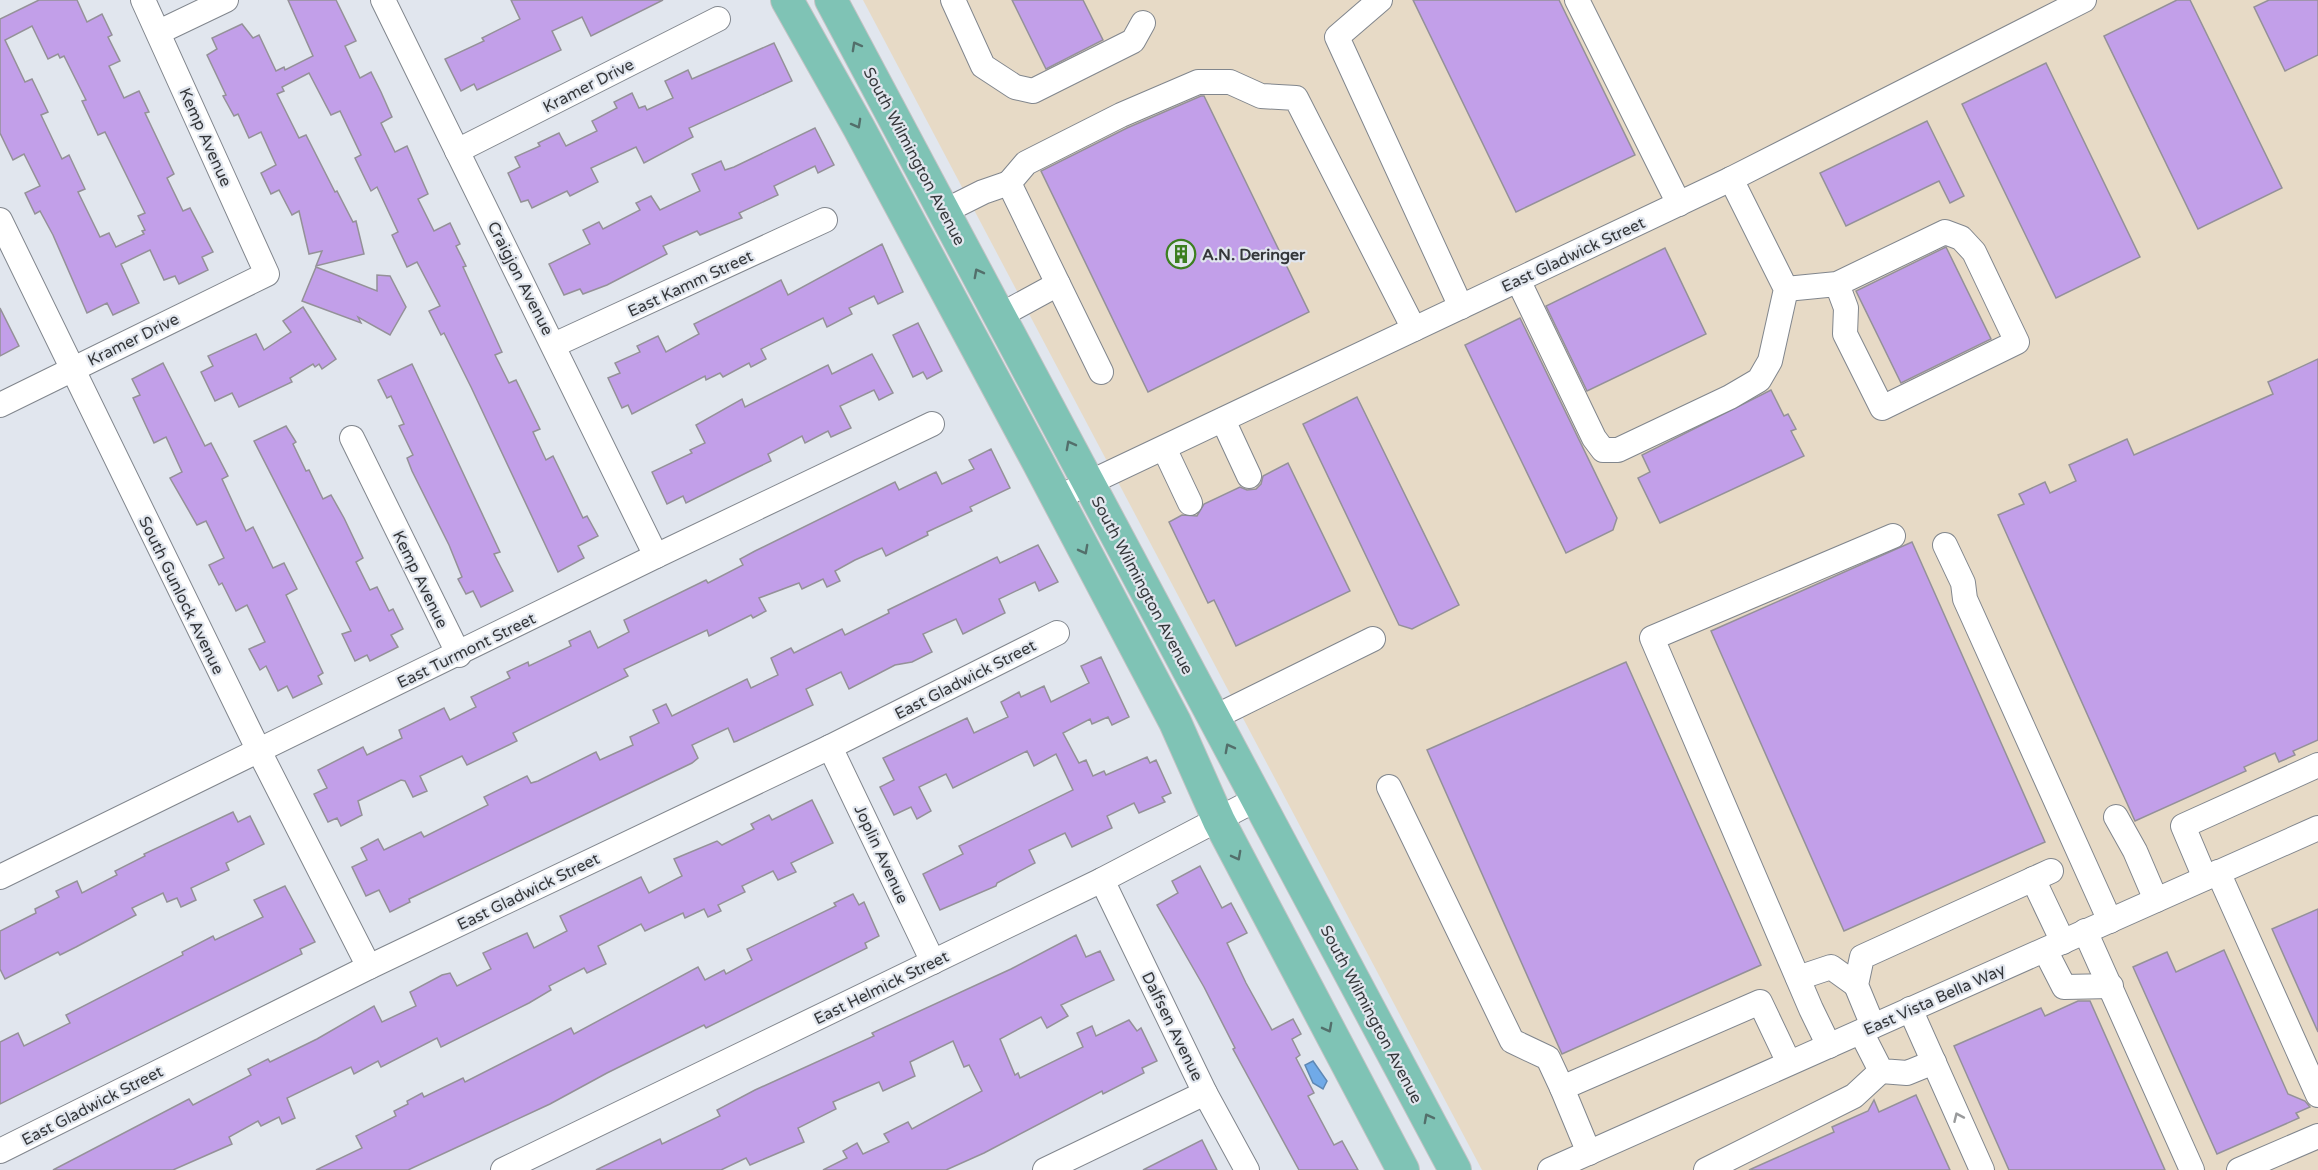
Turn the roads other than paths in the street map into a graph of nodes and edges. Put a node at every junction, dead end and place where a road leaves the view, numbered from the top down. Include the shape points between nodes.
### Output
1 (143, 0) edge
2 (225, 0) edge
3 (383, 0) edge
4 (787, 0) edge
5 (831, 0) edge
6 (952, 0) edge
7 (1380, 0) edge
8 (1577, 0) edge
9 (2082, 0) edge
10 (718, 19) dead end
11 (1143, 23) dead end
12 (159, 32) junction
13 (457, 151) junction
14 (1731, 179) junction
15 (1009, 183) junction
16 (1679, 204) junction
17 (945, 211) junction
18 (0, 220) edge
19 (825, 220) dead end
20 (267, 274) joint
21 (1518, 280) junction
22 (1058, 284) junction
23 (1837, 284) junction
24 (1786, 289) junction
25 (1461, 307) junction
26 (1001, 315) junction
27 (1414, 329) junction
28 (554, 345) junction
29 (71, 369) junction
30 (1101, 372) dead end
31 (0, 405) edge
32 (1223, 420) junction
33 (932, 424) dead end
34 (352, 438) dead end
35 (1164, 448) junction
36 (1249, 476) dead end
37 (1090, 483) junction
38 (1057, 498) junction
39 (1190, 503) dead end
40 (1893, 536) dead end
41 (1945, 545) dead end
42 (656, 556) junction
43 (1057, 633) dead end
44 (1373, 639) dead end
45 (459, 655) junction
46 (1213, 718) junction
47 (830, 747) junction
48 (259, 751) junction
49 (2318, 765) edge
50 (1389, 786) dead end
51 (1257, 799) junction
52 (2116, 817) dead end
53 (1219, 821) junction
54 (2318, 828) edge
55 (2212, 875) junction
56 (0, 877) edge
57 (1102, 879) junction
58 (2156, 900) junction
59 (2110, 921) junction
60 (2085, 932) junction
61 (2054, 946) junction
62 (933, 962) junction
63 (369, 967) junction
64 (1798, 978) junction
65 (1856, 985) junction
66 (2111, 986) junction
67 (1910, 1009) junction
68 (1867, 1029) junction
69 (1829, 1046) junction
70 (1934, 1062) junction
71 (1789, 1064) junction
72 (1881, 1071) junction
73 (1562, 1088) junction
74 (1205, 1092) junction
75 (2318, 1095) edge
76 (2318, 1136) edge
77 (0, 1151) edge
78 (1589, 1153) junction
79 (503, 1170) edge
80 (1044, 1170) edge
81 (1247, 1170) edge
82 (1403, 1170) edge
83 (1455, 1170) edge
84 (1550, 1170) edge
85 (1706, 1170) edge
86 (1982, 1170) edge
87 (2192, 1170) edge
88 (2240, 1170) edge

1 - 12 street, Kemp Avenue
2 - 12 street
3 - 13 street, Craigjon Avenue
4 -> 38 main road
17 -> 5 main road, South Wilmington Avenue
6 - 11 street via 983,66 1015,87 1033,91 1133,41
7 - 25 street via 1337,37
8 - 16 street
9 - 14 street, East Gladwick Street
10 - 13 street, Kramer Drive
12 - 20 street, Kemp Avenue
13 - 28 street, Craigjon Avenue
14 - 16 street, East Gladwick Street
14 - 24 street
15 - 17 street
15 - 22 street
15 - 27 street via 1026,163 1198,82 1230,82 1261,96 1296,98
16 - 21 street, East Gladwick Street
26 -> 17 main road, South Wilmington Avenue
18 - 29 street, South Gunlock Avenue
19 - 28 street, East Kamm Street
20 - 29 street, Kramer Drive
21 - 24 street via 1603,450 1618,450 1759,380 1770,361
21 - 25 street, East Gladwick Street
22 - 26 street
22 - 30 street
23 - 23 street via 1946,232 1961,238 1974,252 2017,342 1882,408 1845,334 1846,308
23 - 24 street
25 - 27 street, East Gladwick Street
37 -> 26 main road, South Wilmington Avenue
27 - 32 street, East Gladwick Street
28 - 42 street, Craigjon Avenue
29 - 31 street, Kramer Drive
29 - 48 street, South Gunlock Avenue
32 - 35 street, East Gladwick Street
32 - 36 street
33 - 42 street, East Turmont Street
34 - 45 street, Kemp Avenue
35 - 37 street, East Gladwick Street
35 - 39 street
37 - 38 street, East Gladwick Street
37 - 46 main road, South Wilmington Avenue
38 -> 53 main road via 1175,722
40 - 64 street via 1652,638
41 - 59 street via 1963,583 1965,599
42 - 45 street, East Turmont Street
43 - 47 street, East Gladwick Street
44 - 46 street
45 - 48 street, East Turmont Street
51 -> 46 main road, South Wilmington Avenue
47 - 62 street, Joplin Avenue
47 - 63 street, East Gladwick Street
48 - 56 street, East Turmont Street
48 - 63 street, South Gunlock Avenue
49 - 55 street via 2183,826
50 - 73 street via 1512,1041 1548,1058
51 - 53 street, East Helmick Street
83 -> 51 main road, South Wilmington Avenue
52 - 58 street
53 - 57 street, East Helmick Street
53 -> 82 main road
54 - 55 street, East Vista Bella Way
55 - 58 street, East Vista Bella Way
55 - 75 street
57 - 62 street, East Helmick Street
57 - 74 street, Dalfsen Avenue
58 - 59 street, East Vista Bella Way
59 - 60 street, East Vista Bella Way
60 - 61 street, East Vista Bella Way
60 - 66 street
61 - 65 street via 2042,875 1862,957
61 - 66 street via 2064,987
61 - 67 street, East Vista Bella Way
62 - 79 street, East Helmick Street
63 - 77 street, East Gladwick Street
64 - 65 street via 1830,967
64 - 69 street
65 - 68 street
66 - 87 street
67 - 68 street, East Vista Bella Way
67 - 70 street
68 - 69 street, East Vista Bella Way
68 - 72 street
69 - 71 street, East Vista Bella Way
70 - 72 street via 1907,1073
86 -> 70 street
71 - 73 street via 1760,1002
71 - 78 street, East Vista Bella Way
72 - 85 street via 1854,1096
73 - 78 street
74 - 80 street
74 - 81 street, Dalfsen Avenue
76 - 88 street
78 - 84 street, East Vista Bella Way

